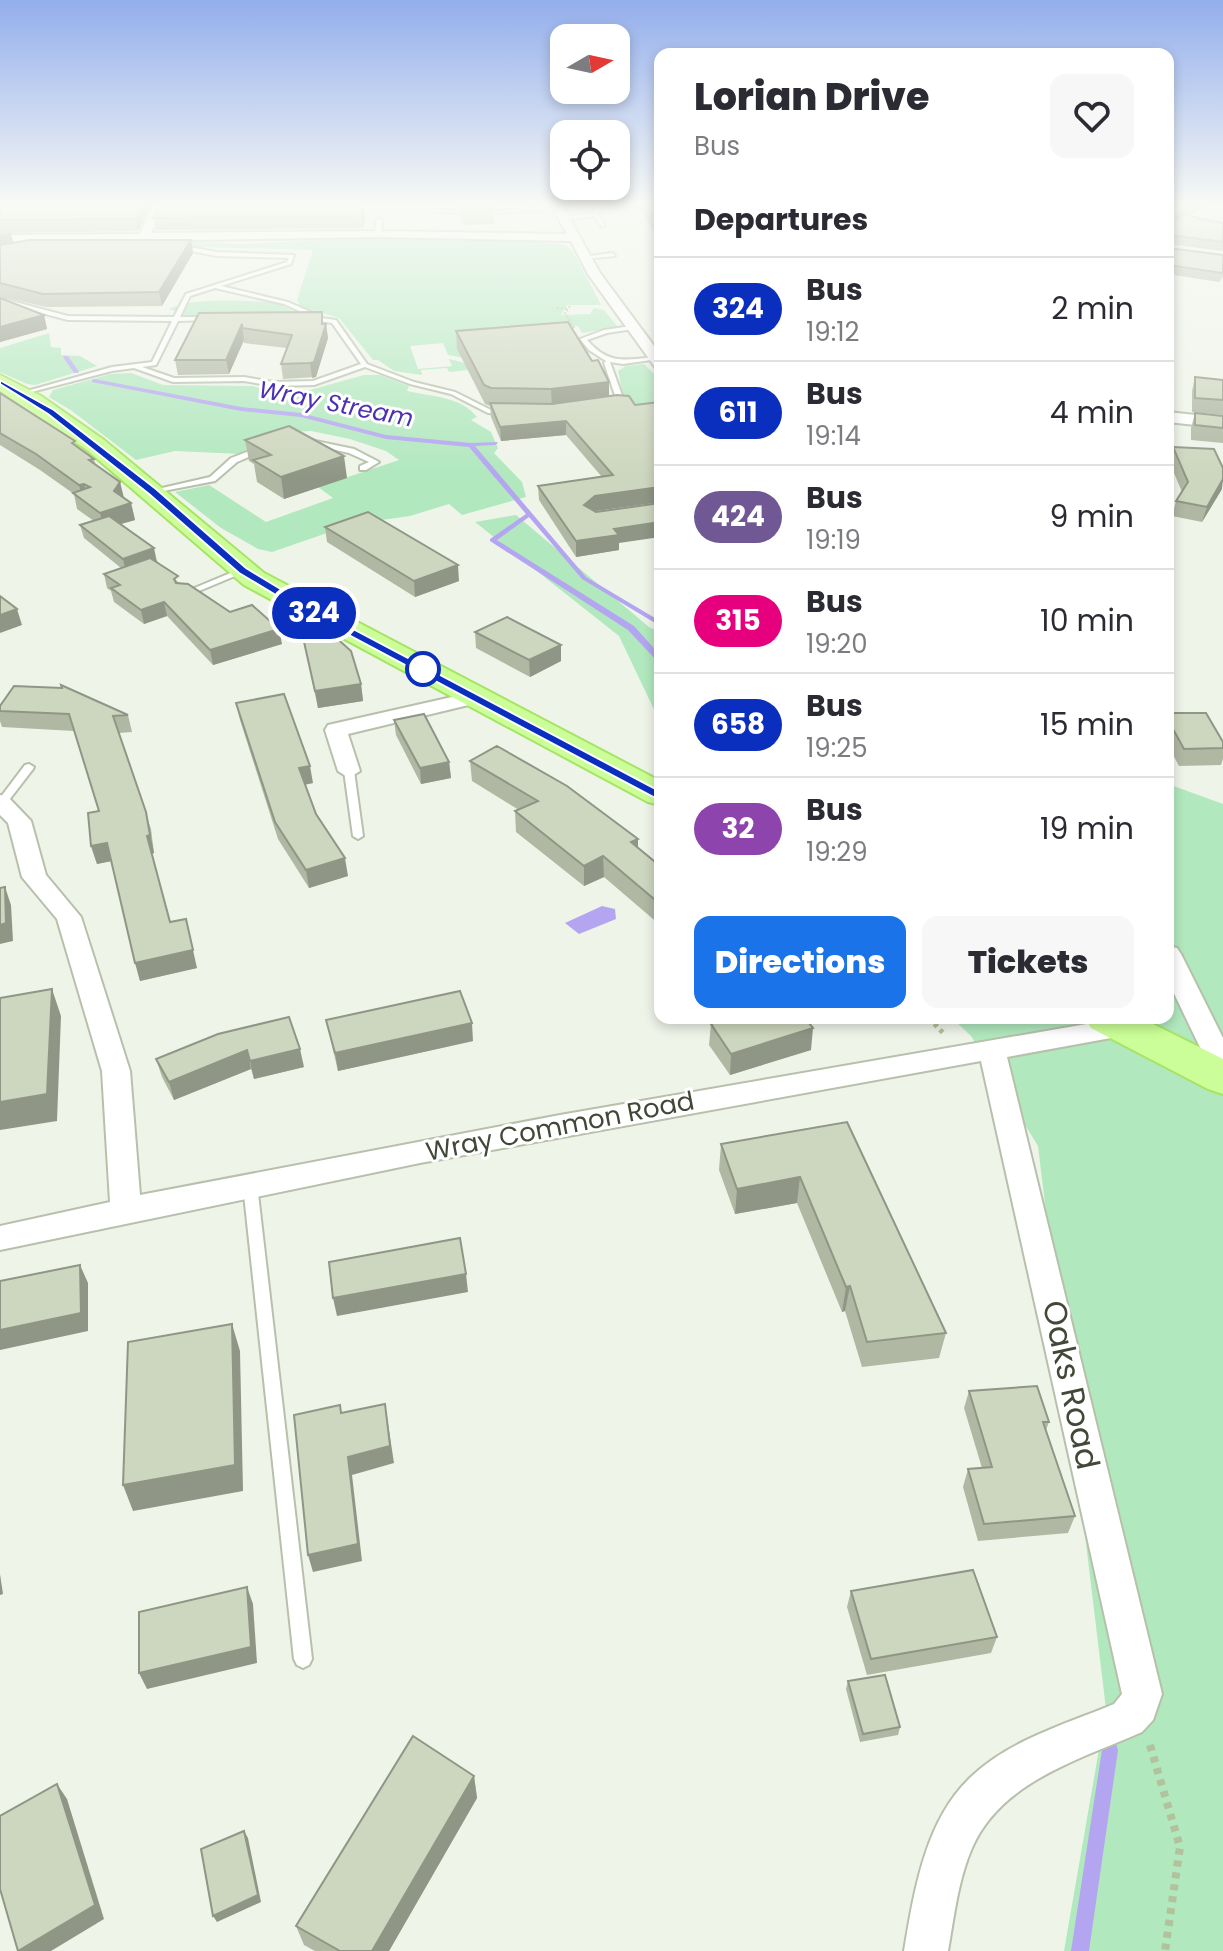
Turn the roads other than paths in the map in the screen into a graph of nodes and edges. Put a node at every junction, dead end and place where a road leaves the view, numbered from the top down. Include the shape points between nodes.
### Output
1 (191, 294) edge
2 (249, 294) edge
3 (609, 294) edge
4 (0, 300) edge
5 (177, 316) junction
6 (292, 317) edge
7 (321, 318) junction
8 (213, 319) edge
9 (631, 328) junction
10 (654, 356) edge
11 (654, 362) edge
12 (607, 363) junction
13 (365, 365) junction
14 (137, 368) junction
15 (11, 388) edge
16 (598, 408) edge
17 (514, 412) edge
18 (1174, 418) edge
19 (1223, 423) edge
20 (296, 440) edge
21 (270, 447) edge
22 (363, 468) dead end
23 (153, 491) junction
24 (243, 571) junction
25 (184, 594) edge
26 (474, 698) junction
27 (29, 767) dead end
28 (349, 771) joint
29 (654, 792) edge
30 (1, 802) edge
31 (358, 836) dead end
32 (1174, 966) edge
33 (1105, 1024) edge
34 (1118, 1024) edge
35 (991, 1050) junction
36 (1223, 1066) edge
37 (1223, 1078) edge
38 (250, 1185) junction
39 (126, 1210) junction
40 (0, 1238) edge
41 (303, 1659) dead end
42 (926, 1951) edge

1 - 5 lane
2 - 7 lane
3 - 9 street
4 - 5 lane via 68,318
5 - 8 lane
5 - 14 lane via 154,364
6 - 7 lane
7 - 13 lane via 334,321
9 - 10 street
9 - 12 lane via 583,339
11 - 12 lane
12 - 16 lane via 620,398 613,406
13 - 14 lane via 314,383 273,384 173,380
13 - 17 lane via 441,389 490,412
14 - 15 lane
15 - 23 main road
18 - 19 street
20 - 22 lane via 308,439 375,462
21 - 23 lane via 234,460 212,479
23 - 24 main road
24 - 25 lane
24 - 26 main road
26 - 28 street via 336,730
26 - 29 main road
27 - 30 lane
28 - 31 lane
30 - 39 street via 19,821 34,877 69,917 116,1071
32 - 36 street
33 - 35 street, Wray Common Road
34 - 37 main road
35 - 38 street, Wray Common Road
35 - 42 street, Oaks Road via 1142,1694 1133,1712 1033,1761 974,1803 956,1831
38 - 39 street, Wray Common Road
38 - 41 lane
39 - 40 street, Wray Common Road

